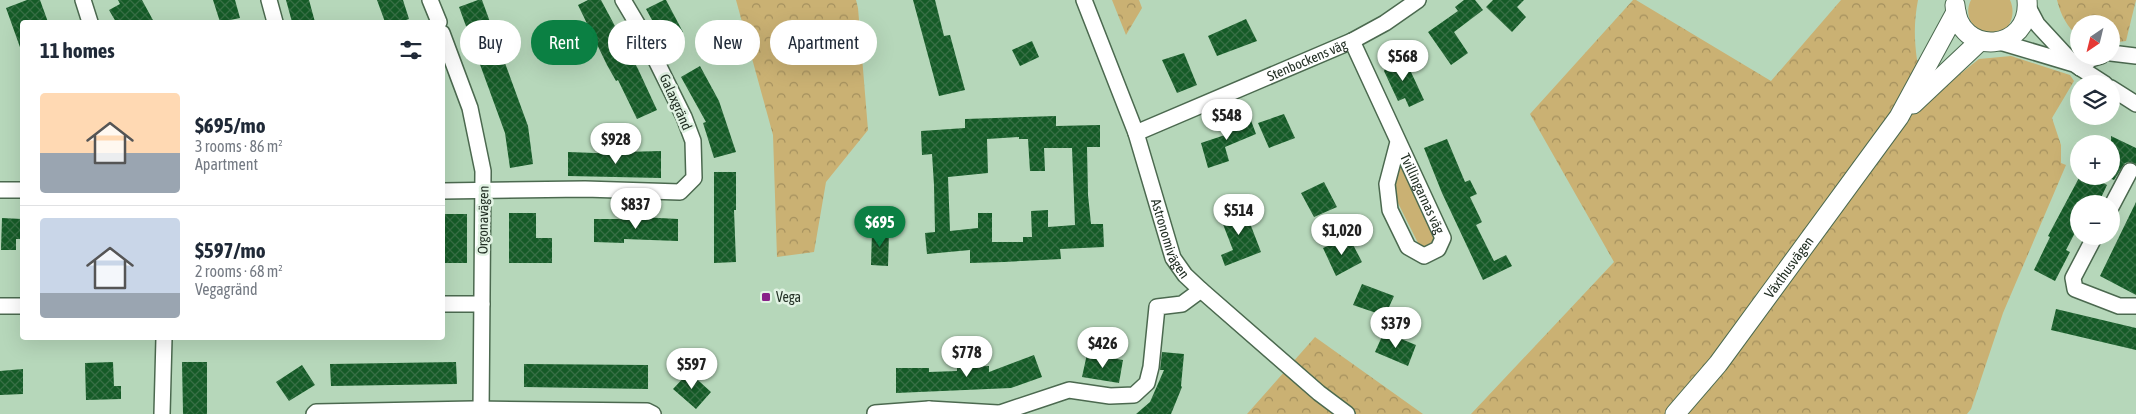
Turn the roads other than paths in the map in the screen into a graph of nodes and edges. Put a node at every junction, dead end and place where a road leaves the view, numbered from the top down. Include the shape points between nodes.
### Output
1 (84, 0) edge
2 (269, 0) edge
3 (430, 0) edge
4 (623, 0) edge
5 (1084, 0) edge
6 (1418, 0) edge
7 (2028, 4) edge
8 (1956, 6) edge
9 (89, 20) edge
10 (274, 20) edge
11 (438, 20) edge
12 (445, 41) edge
13 (1352, 41) junction
14 (1980, 41) junction
15 (2000, 42) junction
16 (2120, 55) edge
17 (2136, 56) edge
18 (2077, 66) junction
19 (2091, 75) edge
20 (2120, 94) edge
21 (2136, 104) edge
22 (1899, 117) junction
23 (1136, 133) junction
24 (1398, 142) junction
25 (2130, 171) dead end
26 (0, 190) edge
27 (20, 190) edge
28 (484, 190) junction
29 (445, 191) edge
30 (2117, 195) edge
31 (2090, 245) edge
32 (1201, 290) junction
33 (445, 304) edge
34 (482, 304) junction
35 (0, 306) edge
36 (20, 306) edge
37 (2136, 306) edge
38 (164, 340) edge
39 (481, 411) edge
40 (926, 412) edge
41 (875, 413) edge
42 (162, 414) edge
43 (314, 414) edge
44 (653, 414) edge
45 (998, 414) edge
46 (1347, 414) edge
47 (1675, 414) edge

1 - 9 street
2 - 10 street
3 - 11 street
4 - 28 street, Galaxgränd via 684,117 692,141 694,178 680,192
5 - 23 street, Astronomivägen
6 - 13 street, Stenbockens väg
7 - 15 street via 2023,24 2017,32
7 - 18 street via 2037,24
8 - 14 street, Växthusvägen via 1964,30
8 - 22 street, Växthusvägen
12 - 28 street, Orgonavägen via 470,108
13 - 23 street, Stenbockens väg
13 - 24 street, Tvillingarnas väg
14 - 15 street
14 - 22 street, Växthusvägen
15 - 18 street
16 - 17 street
18 - 19 street
20 - 21 street
22 - 47 street, Växthusvägen via 1718,364
23 - 32 street, Astronomivägen via 1173,258
24 - 24 street, Tvillingarnas väg via 1387,184 1390,210 1408,248 1424,256 1438,250 1443,238
25 - 30 street
26 - 27 street
28 - 29 street, Galaxgränd
28 - 34 street, Orgonavägen
31 - 37 street via 2073,278 2075,289 2119,306
32 - 45 street via 1182,304 1157,307 1147,383 1134,395 1110,396 1069,390
32 - 46 street, Astronomivägen
33 - 34 street
34 - 39 street, Orgonavägen
35 - 36 street
38 - 42 street
39 - 43 street
39 - 44 street via 648,411
40 - 41 street
40 - 45 street

